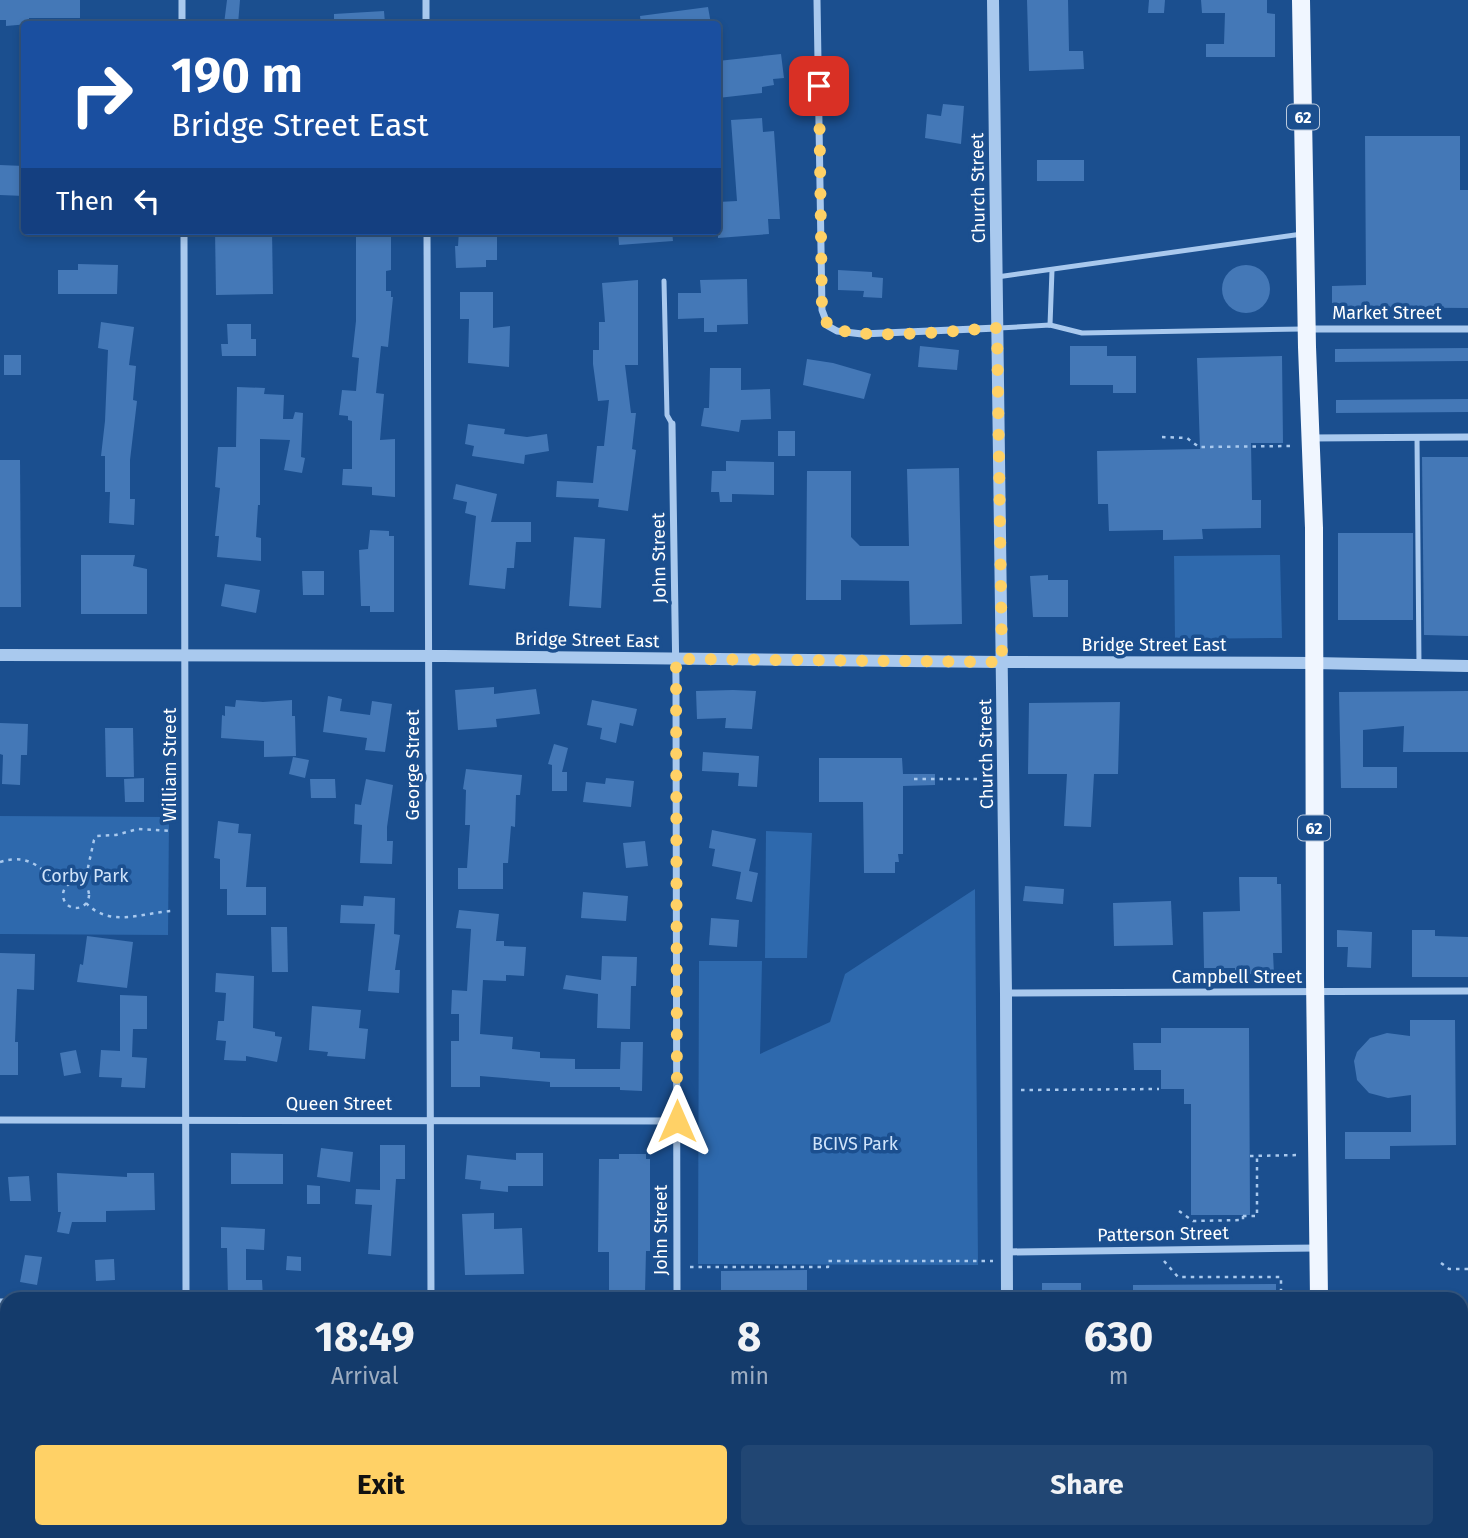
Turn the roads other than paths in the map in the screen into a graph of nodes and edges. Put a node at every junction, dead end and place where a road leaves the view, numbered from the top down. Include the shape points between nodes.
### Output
1 (182, 0) edge
2 (426, 0) edge
3 (817, 0) edge
4 (993, 0) edge
5 (1301, 0) edge
6 (182, 21) edge
7 (426, 21) edge
8 (1305, 234) junction
9 (184, 235) edge
10 (427, 235) edge
11 (1052, 270) junction
12 (996, 277) junction
13 (664, 281) dead end
14 (1050, 325) junction
15 (997, 328) junction
16 (1306, 329) junction
17 (1468, 329) edge
18 (672, 424) joint
19 (1468, 437) edge
20 (1310, 438) junction
21 (1417, 438) junction
22 (0, 655) edge
23 (185, 656) junction
24 (429, 656) junction
25 (676, 659) junction
26 (1002, 662) junction
27 (1313, 663) junction
28 (1419, 665) junction
29 (1468, 666) edge
30 (1468, 991) edge
31 (1316, 992) junction
32 (1006, 993) junction
33 (186, 1119) junction
34 (0, 1120) edge
35 (430, 1120) junction
36 (677, 1121) junction
37 (1319, 1248) junction
38 (1007, 1252) junction
39 (186, 1292) edge
40 (430, 1292) edge
41 (677, 1292) edge
42 (1007, 1292) edge
43 (1320, 1292) edge

1 - 6 street
2 - 7 street
3 - 15 street via 822,310 828,326 862,334
4 - 12 street, Church Street
5 - 8 main road, 62
8 - 11 lane
8 - 16 main road, 62
9 - 23 street, William Street
10 - 24 street, George Street
11 - 12 lane
11 - 14 lane
12 - 15 street, Church Street
13 - 18 lane, John Street via 667,415
14 - 15 lane
14 - 16 lane via 1082,333
15 - 26 street, Church Street
16 - 17 street, Market Street
16 - 20 main road, 62
18 - 25 street, John Street
19 - 21 street
20 - 21 street
20 - 27 main road, 62
21 - 28 lane
22 - 23 street, Bridge Street East
23 - 24 street, Bridge Street East
23 - 33 street, William Street
24 - 25 street, Bridge Street East
24 - 35 street, George Street
25 - 26 street, Bridge Street East
25 - 36 street, John Street
26 - 27 street, Bridge Street East
26 - 32 street, Church Street
27 - 28 street, Bridge Street East
27 - 31 main road, 62
28 - 29 street, Bridge Street East
30 - 31 street, Campbell Street
31 - 32 street, Campbell Street
31 - 37 main road, 62
32 - 38 street, Church Street
33 - 34 street, Queen Street
33 - 35 street, Queen Street
33 - 39 street, William Street
35 - 36 street, Queen Street
35 - 40 street, George Street
36 - 41 street, John Street
37 - 38 street, Patterson Street
37 - 43 main road, 62
38 - 42 street, Church Street

